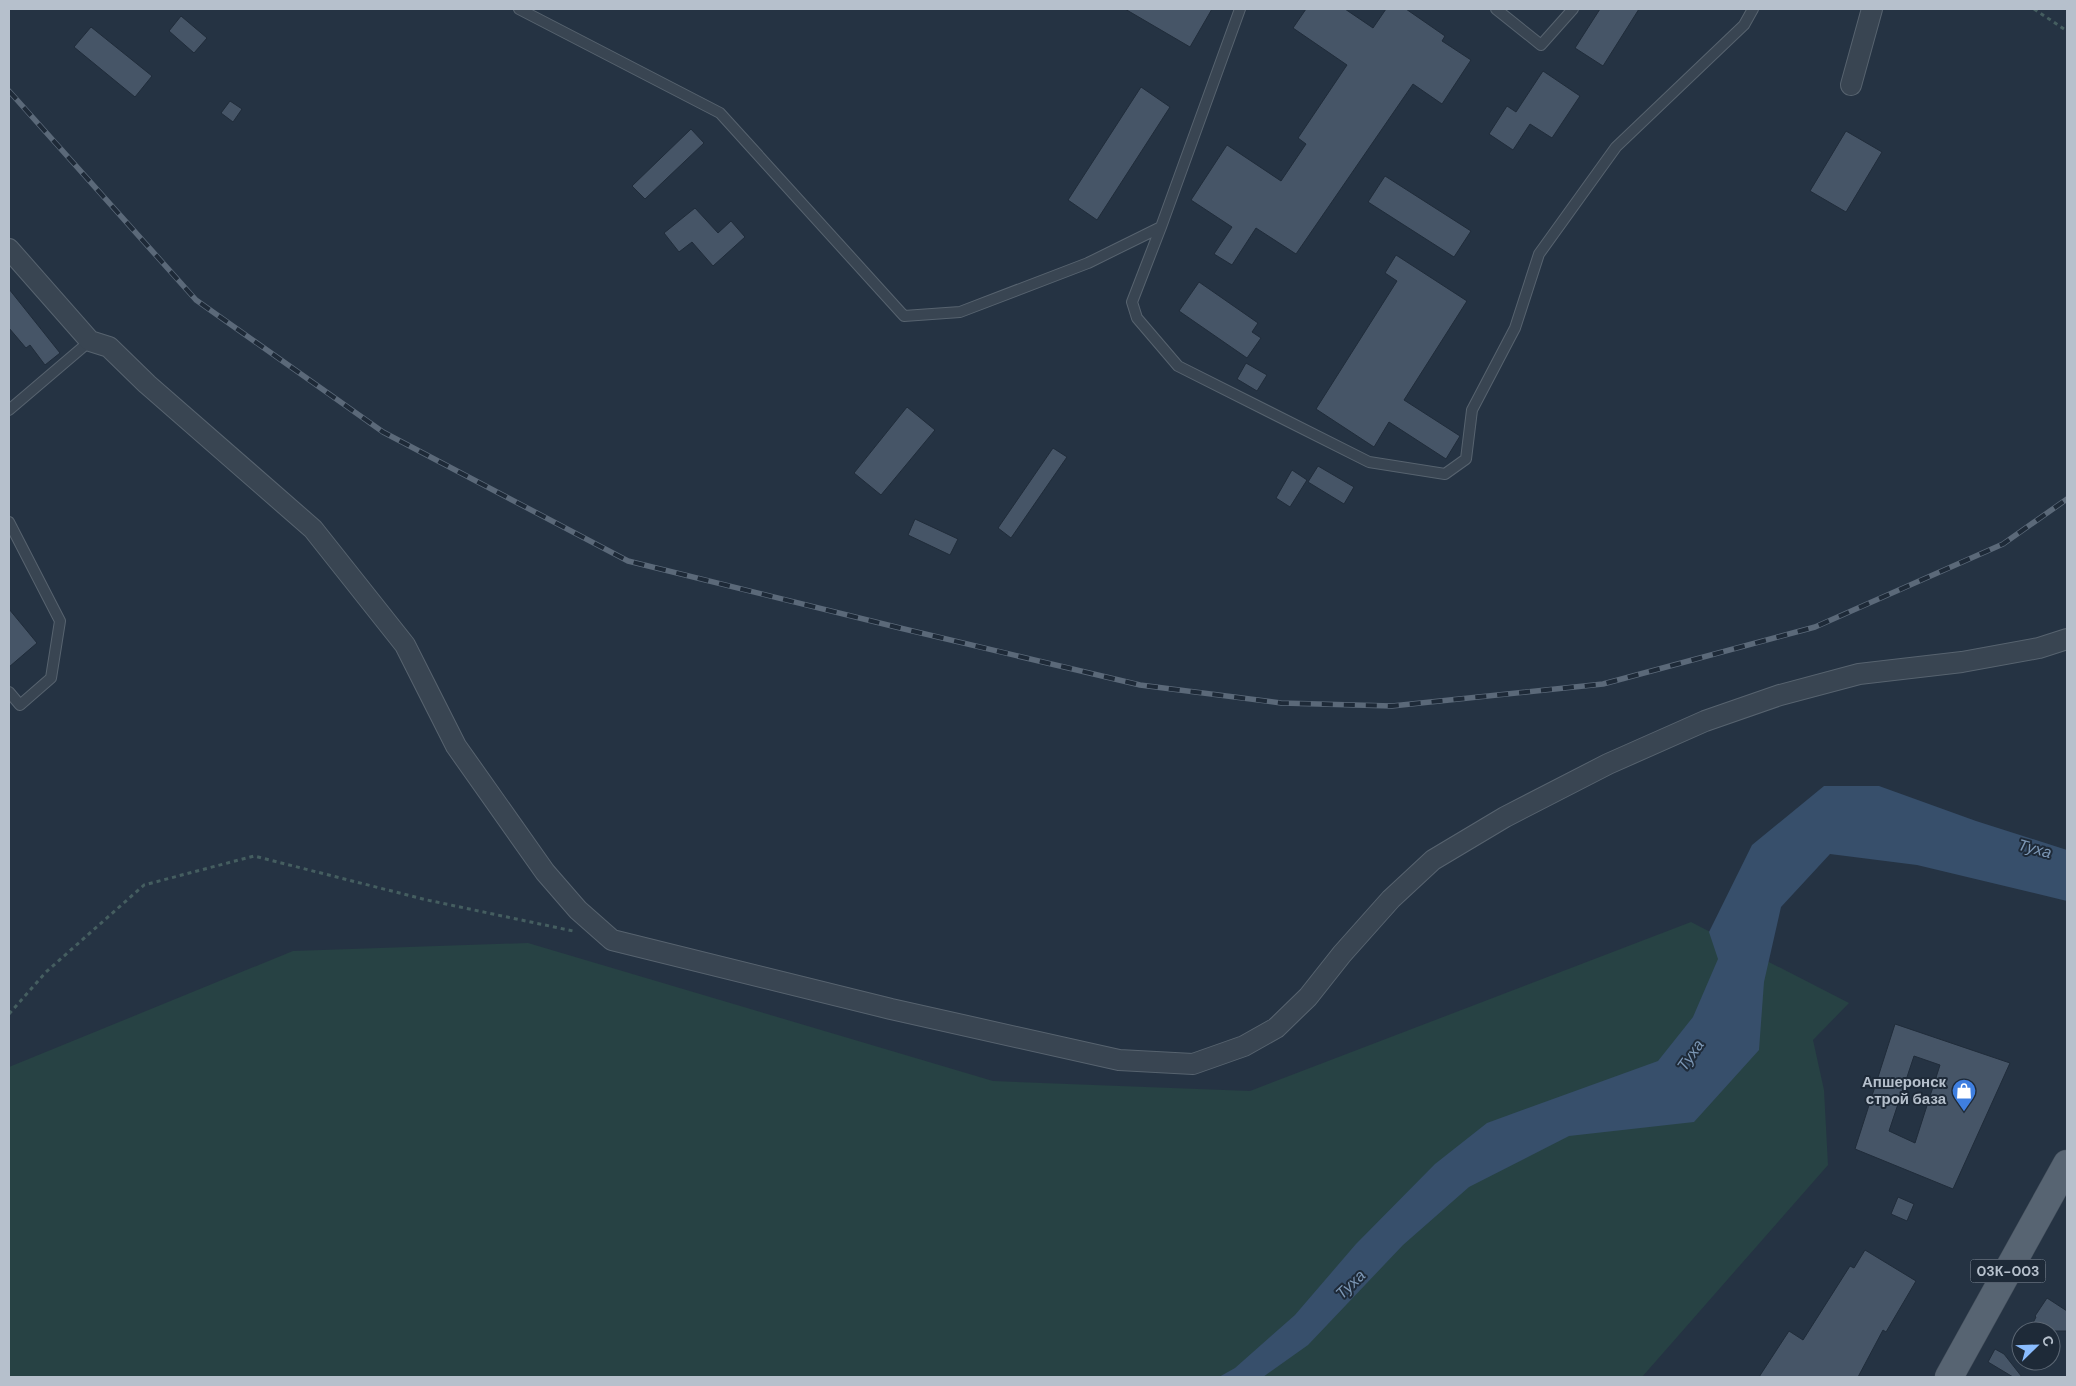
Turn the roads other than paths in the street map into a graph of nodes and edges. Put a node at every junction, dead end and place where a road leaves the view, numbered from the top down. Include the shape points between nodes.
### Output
1 (519, 9) edge
2 (1240, 9) edge
3 (1496, 9) edge
4 (1572, 9) edge
5 (1753, 9) edge
6 (1872, 9) edge
7 (1851, 85) dead end
8 (1161, 227) junction
9 (9, 249) edge
10 (90, 341) junction
11 (9, 410) edge
12 (9, 522) edge
13 (2067, 639) edge
14 (9, 692) edge
15 (2067, 1164) edge
16 (1949, 1377) edge

1 - 8 lane via 720,113 904,316 960,312 1088,263
2 - 8 lane
3 - 4 lane via 1541,45
5 - 8 lane via 1744,25 1616,147 1539,254 1515,328 1472,410 1466,458 1445,474 1369,462 1178,366 1137,318 1132,302
6 - 7 street
9 - 10 street
10 - 11 lane
10 - 13 street via 109,347 313,529 405,645 456,746 545,872 578,910 612,940 891,1009 1119,1060 1193,1064 1244,1046 1276,1028 1308,997 1392,899 1433,860 1505,817 1608,764 1705,721 1780,695 1859,674 1962,662 2040,648
12 - 14 lane via 60,621 51,678 20,705
15 - 16 main road, 03К-003

